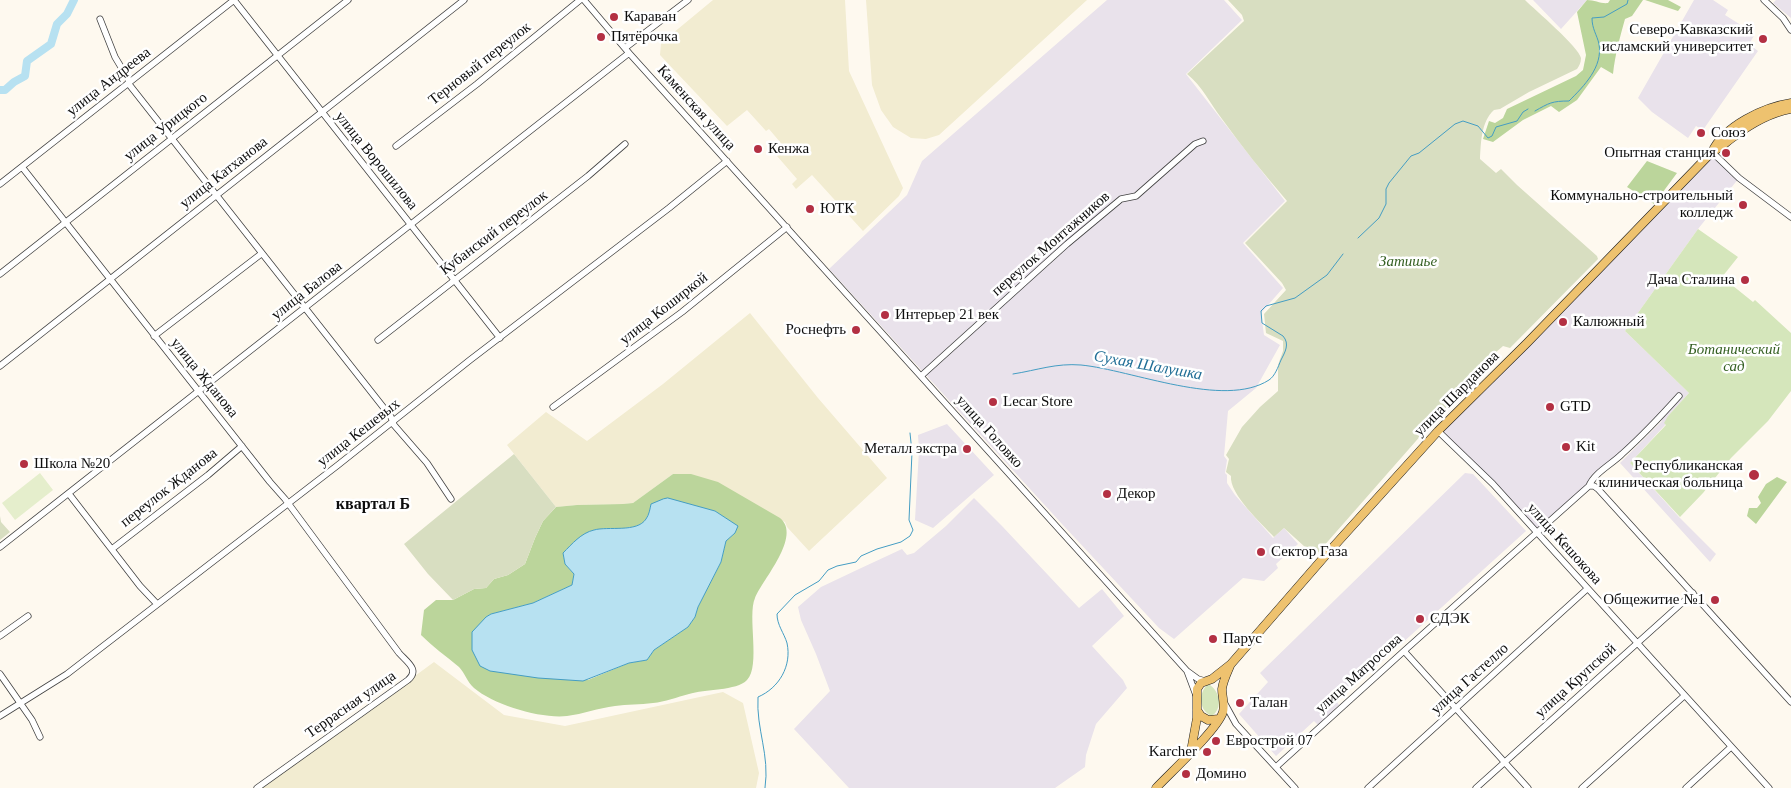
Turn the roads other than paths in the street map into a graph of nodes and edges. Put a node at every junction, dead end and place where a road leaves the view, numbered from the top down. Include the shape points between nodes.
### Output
1 (234, 0) edge
2 (348, 0) edge
3 (464, 0) edge
4 (580, 0) edge
5 (584, 0) edge
6 (688, 0) edge
7 (1764, 0) edge
8 (100, 19) dead end
9 (1791, 30) edge
10 (627, 51) junction
11 (278, 56) junction
12 (129, 82) junction
13 (1791, 103) edge
14 (1791, 109) edge
15 (321, 112) junction
16 (171, 138) junction
17 (1203, 141) dead end
18 (625, 144) dead end
19 (396, 146) dead end
20 (1712, 152) junction
21 (727, 161) junction
22 (22, 167) junction
23 (0, 184) edge
24 (216, 196) junction
25 (772, 210) joint
26 (1791, 217) edge
27 (65, 223) junction
28 (411, 225) junction
29 (788, 227) junction
30 (261, 254) junction
31 (0, 274) edge
32 (110, 279) junction
33 (453, 280) junction
34 (305, 308) junction
35 (154, 336) junction
36 (500, 338) junction
37 (378, 340) dead end
38 (0, 366) edge
39 (922, 376) junction
40 (199, 391) junction
41 (1679, 396) dead end
42 (553, 407) dead end
43 (393, 422) junction
44 (1438, 431) junction
45 (242, 446) junction
46 (1589, 486) junction
47 (68, 494) junction
48 (451, 499) dead end
49 (288, 503) junction
50 (1536, 533) junction
51 (0, 547) edge
52 (112, 549) junction
53 (1588, 589) junction
54 (1693, 593) junction
55 (157, 604) junction
56 (365, 605) joint
57 (28, 616) dead end
58 (0, 636) edge
59 (1636, 643) junction
60 (1404, 650) junction
61 (1230, 664) junction
62 (1187, 671) junction
63 (0, 674) edge
64 (1207, 680) junction
65 (1222, 691) junction
66 (1196, 695) junction
67 (1684, 696) junction
68 (1791, 702) edge
69 (1224, 703) junction
70 (20, 704) junction
71 (1456, 709) junction
72 (1197, 710) junction
73 (0, 716) edge
74 (1220, 718) junction
75 (1236, 724) junction
76 (40, 737) dead end
77 (1731, 746) junction
78 (1191, 751) junction
79 (1505, 762) junction
80 (1276, 767) junction
81 (257, 788) edge
82 (1156, 788) edge
83 (1295, 788) edge
84 (1368, 788) edge
85 (1476, 788) edge
86 (1528, 788) edge
87 (1582, 788) edge
88 (1686, 788) edge
89 (1769, 788) edge

1 - 11 street, улица Ворошилова
1 - 12 street, улица Андреева
2 - 11 street, улица Урицкого
3 - 15 street, улица Катханова
4 - 19 street, Терновый переулок
5 - 10 street, Каменская улица
6 - 10 street, улица Балова
7 - 9 street
8 - 12 street
10 - 21 street, Каменская улица
10 - 28 street, улица Балова
11 - 15 street, улица Ворошилова
11 - 16 street, улица Урицкого
12 - 16 street
12 - 22 street, улица Андреева
13 - 20 main road, улица Шарданова via 1774,106 1739,124 1716,143
14 - 20 main road, улица Шарданова via 1754,122
15 - 24 street, улица Катханова
15 - 28 street, улица Ворошилова
16 - 24 street
16 - 27 street, улица Урицкого
17 - 39 street, переулок Монтажников via 1195,144 1136,196 1121,199 1066,244
18 - 33 street, Кубанский переулок
20 - 26 street via 1739,178
20 - 44 main road, улица Шарданова
21 - 25 street, Каменская улица
21 - 36 street, улица Кешевых
22 - 23 street, улица Андреева
22 - 27 street, улица Жданова
24 - 30 street
24 - 32 street, улица Катханова
25 - 29 street, улица Головко
27 - 31 street, улица Урицкого
27 - 32 street, улица Жданова
28 - 33 street, улица Ворошилова
28 - 34 street, улица Балова
29 - 39 street, улица Головко
29 - 42 street, улица Коширкой via 682,312
30 - 34 street
30 - 35 street
32 - 35 street, улица Жданова
32 - 38 street, улица Катханова
33 - 36 street, улица Ворошилова
33 - 37 street, Кубанский переулок
34 - 40 street, улица Балова
34 - 43 street
35 - 40 street, улица Жданова
36 - 43 street, улица Кешевых
39 - 62 street, улица Головко
40 - 45 street, улица Жданова
40 - 47 street, улица Балова
41 - 46 street, улица Матросова via 1622,455 1592,479
43 - 48 street
43 - 49 street, улица Кешевых
44 - 50 street, улица Кешокова via 1493,484
44 - 61 main road, улица Шарданова
45 - 49 street, улица Жданова
45 - 52 street, переулок Жданова
46 - 50 street, улица Матросова
46 - 54 street via 1598,488
47 - 51 street, улица Балова
47 - 52 street
49 - 55 street, улица Кешевых
49 - 56 street, улица Жданова
50 - 53 street, улица Кешокова
50 - 60 street, улица Матросова
52 - 55 street
53 - 59 street, улица Кешокова
53 - 71 street, улица Гастелло
54 - 59 street, улица Крупской
54 - 68 street
55 - 70 street, улица Кешевых via 62,678
56 - 81 street, Террасная улица via 413,668 412,676
57 - 58 street
59 - 67 street, улица Кешокова
59 - 79 street, улица Крупской
60 - 71 street
60 - 80 street, улица Матросова
61 - 64 main road
61 - 65 main road
62 - 64 street via 1198,679
62 - 66 street
63 - 70 street
64 - 65 main road via 1216,683
64 - 66 main road via 1199,685
65 - 69 main road
66 - 72 main road
67 - 77 street, улица Кешокова
67 - 87 street
69 - 74 main road
69 - 75 street
70 - 73 street, улица Кешевых
70 - 76 street
71 - 79 street
71 - 84 street, улица Гастелло
72 - 74 main road via 1208,720
72 - 78 main road
74 - 75 street
74 - 78 main road
75 - 80 street
77 - 88 street
77 - 89 street, улица Кешокова
78 - 82 main road
79 - 85 street, улица Крупской
79 - 86 street
80 - 83 street

